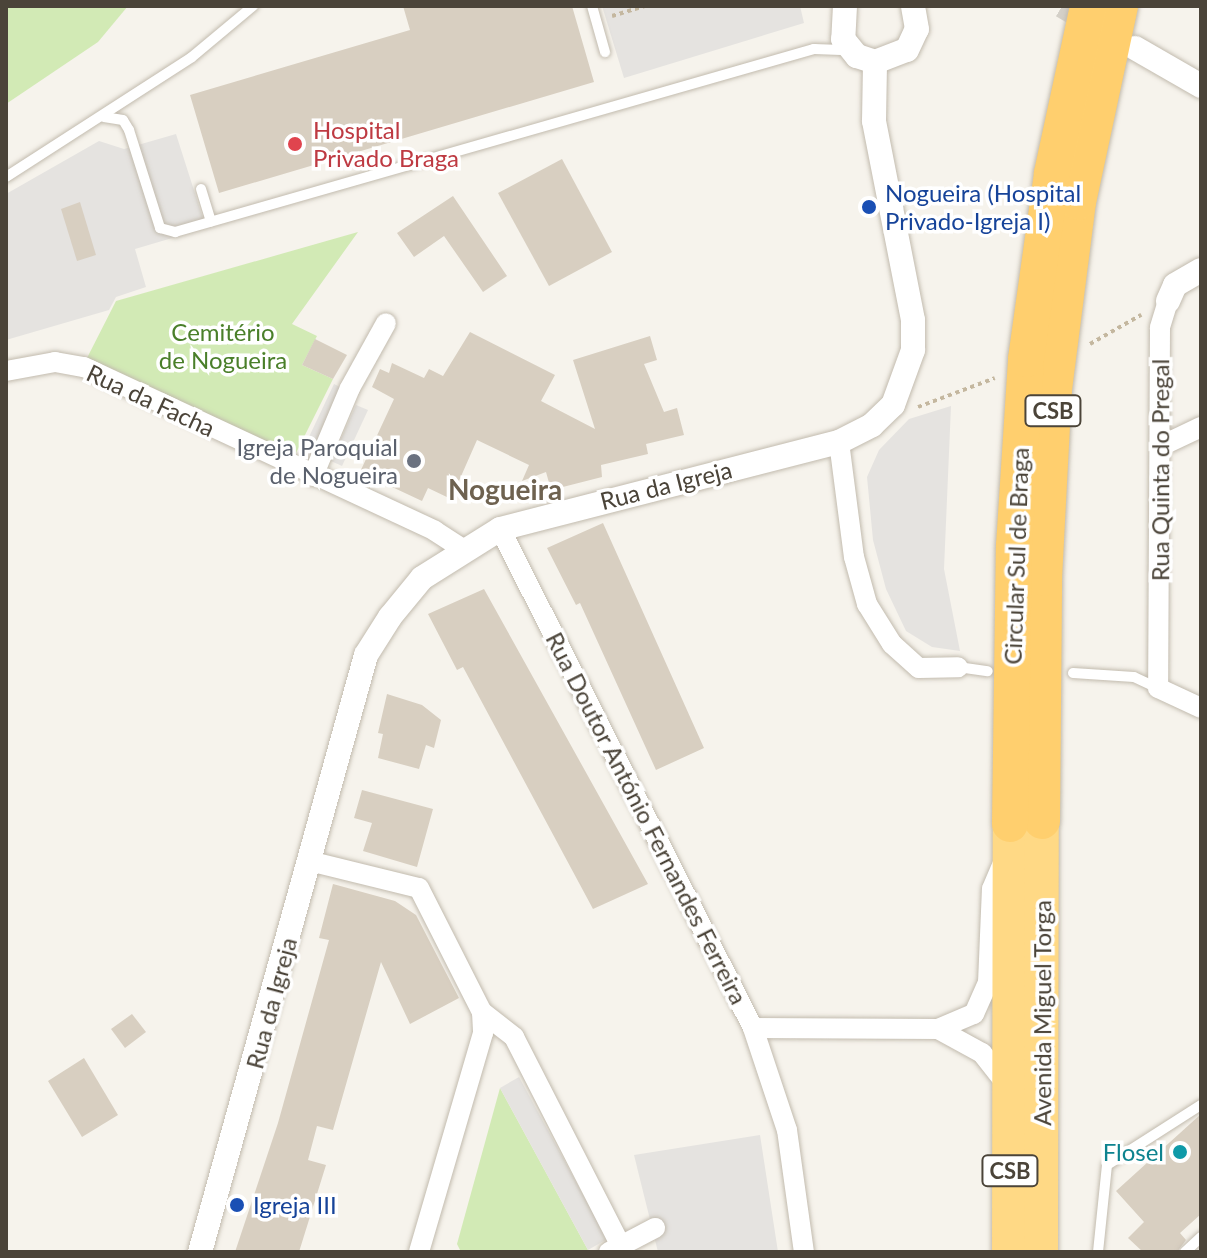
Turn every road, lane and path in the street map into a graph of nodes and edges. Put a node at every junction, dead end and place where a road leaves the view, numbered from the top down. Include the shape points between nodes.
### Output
1 (253, 6) edge
2 (592, 6) edge
3 (644, 6) edge
4 (845, 6) edge
5 (913, 6) edge
6 (1088, 6) edge
7 (1120, 6) edge
8 (596, 20) junction
9 (1135, 48) dead end
10 (850, 50) junction
11 (605, 52) dead end
12 (875, 62) junction
13 (1201, 86) edge
14 (104, 117) junction
15 (6, 177) edge
16 (201, 189) dead end
17 (211, 222) junction
18 (1201, 270) edge
19 (1168, 301) junction
20 (386, 323) dead end
21 (1090, 344) dead end
22 (6, 371) edge
23 (995, 378) dead end
24 (893, 405) junction
25 (1201, 427) edge
26 (839, 442) junction
27 (1161, 446) junction
28 (313, 476) junction
29 (500, 529) junction
30 (463, 549) junction
31 (958, 667) joint
32 (988, 671) dead end
33 (1073, 673) dead end
34 (1158, 688) junction
35 (1201, 708) edge
36 (1021, 829) junction
37 (309, 861) junction
38 (482, 1012) junction
39 (753, 1028) junction
40 (938, 1029) junction
41 (1010, 1089) junction
42 (1201, 1105) edge
43 (655, 1228) dead end
44 (1201, 1237) edge
45 (618, 1250) edge
46 (200, 1252) edge
47 (419, 1252) edge
48 (804, 1252) edge
49 (1009, 1252) edge
50 (1041, 1252) edge
51 (1098, 1252) edge
52 (1185, 1252) edge

1 - 14 lane via 192,57
2 - 8 lane
3 - 8 path
4 - 10 street via 840,27
5 - 12 street via 917,29 907,50
6 - 36 highway, Circular Sul de Braga / CSB via 1052,173 1026,359 1014,546
7 - 36 highway, Circular Sul de Braga / CSB via 1078,202 1054,389 1044,592
8 - 11 lane
9 - 13 street
10 - 12 street
10 - 17 lane via 814,49
12 - 24 street via 874,121 913,320 913,350
14 - 15 lane
14 - 17 lane via 123,120 129,130 160,228 175,232
16 - 17 lane
18 - 19 street via 1175,285
19 - 21 path
19 - 27 street, Rua Quinta do Pregal via 1160,328
20 - 28 street via 350,388
22 - 28 street, Rua da Facha via 55,362 84,367
23 - 24 path via 917,407
24 - 26 street, Rua da Igreja via 872,425
25 - 27 street
26 - 29 street, Rua da Igreja
26 - 31 street via 854,557 867,604 892,644 919,668
27 - 34 street, Rua Quinta do Pregal
28 - 30 street, Rua da Facha
29 - 30 street, Rua da Igreja
29 - 39 street, Rua Doutor António Fernandes Ferreira
30 - 37 street, Rua da Igreja via 422,578 366,655
31 - 32 lane
33 - 34 lane via 1134,677
34 - 35 street
36 - 40 street, Rua Doutor António Fernandes Ferreira via 992,889 983,1000 974,1014
36 - 41 highway, Avenida Miguel Torga / CSB
36 - 50 highway, Avenida Miguel Torga / CSB
37 - 38 street via 419,888
37 - 46 street, Rua da Igreja
38 - 45 street via 514,1037
38 - 47 street via 483,1033
39 - 40 street, Rua Doutor António Fernandes Ferreira
39 - 48 street via 787,1130
40 - 41 street, Rua Doutor António Fernandes Ferreira via 982,1053
41 - 49 highway, Avenida Miguel Torga / CSB
42 - 51 lane via 1107,1165
43 - 45 street
44 - 52 lane

